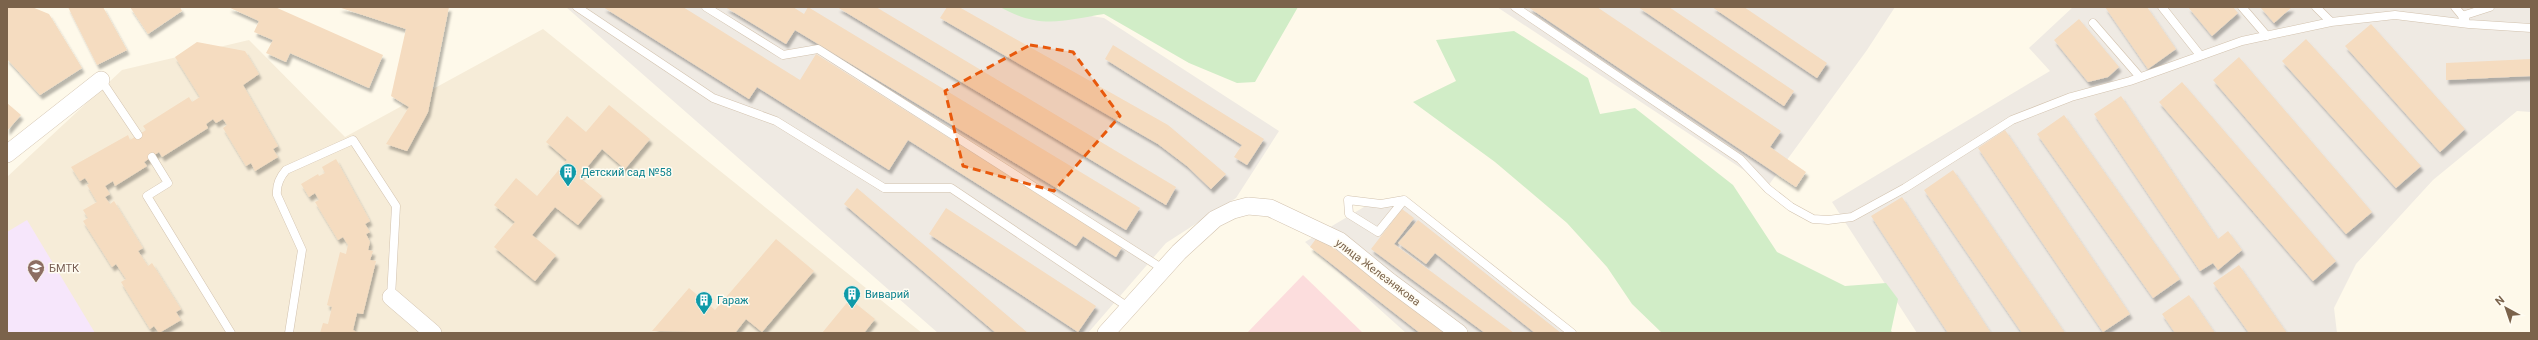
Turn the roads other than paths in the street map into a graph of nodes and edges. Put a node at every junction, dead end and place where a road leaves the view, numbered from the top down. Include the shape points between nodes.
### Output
1 (577, 7) edge
2 (706, 7) edge
3 (1515, 7) edge
4 (2162, 7) edge
5 (2242, 7) edge
6 (2316, 7) edge
7 (2388, 7) edge
8 (2455, 7) edge
9 (2490, 7) edge
10 (2395, 15) junction
11 (2462, 16) junction
12 (2330, 22) junction
13 (2093, 23) dead end
14 (2468, 24) junction
15 (2531, 28) edge
16 (2267, 36) junction
17 (2200, 55) junction
18 (2139, 76) junction
19 (101, 80) joint
20 (138, 135) dead end
21 (7, 154) edge
22 (152, 157) dead end
23 (1404, 200) junction
24 (1163, 269) junction
25 (391, 297) joint
26 (1128, 307) junction
27 (231, 333) edge
28 (289, 333) edge
29 (433, 333) edge
30 (1106, 333) edge
31 (1459, 333) edge
32 (1572, 333) edge

1 - 26 lane via 713,98 776,121 884,188 951,188
2 - 24 lane via 783,54 818,49
3 - 18 lane via 1740,159 1768,189 1812,219 1852,217 1905,188 2012,120 2071,97 2130,81
4 - 17 lane
5 - 16 lane
6 - 12 lane
7 - 10 lane
8 - 11 lane
9 - 11 lane
10 - 12 lane
10 - 14 lane
11 - 14 lane
12 - 16 lane via 2313,28
13 - 18 lane
14 - 15 lane
16 - 17 lane
17 - 18 lane via 2186,63
19 - 20 lane
19 - 21 street
22 - 27 lane via 168,183 147,196
23 - 23 lane via 1378,232 1349,214 1348,200 1381,204
23 - 32 lane
24 - 26 street, улица Железнякова
24 - 31 street, улица Железнякова via 1215,219 1248,206 1270,208 1340,241 1388,281
25 - 28 lane via 396,206 353,140 286,170 280,176 276,187 277,195 302,250
25 - 29 street
26 - 30 street, улица Железнякова

